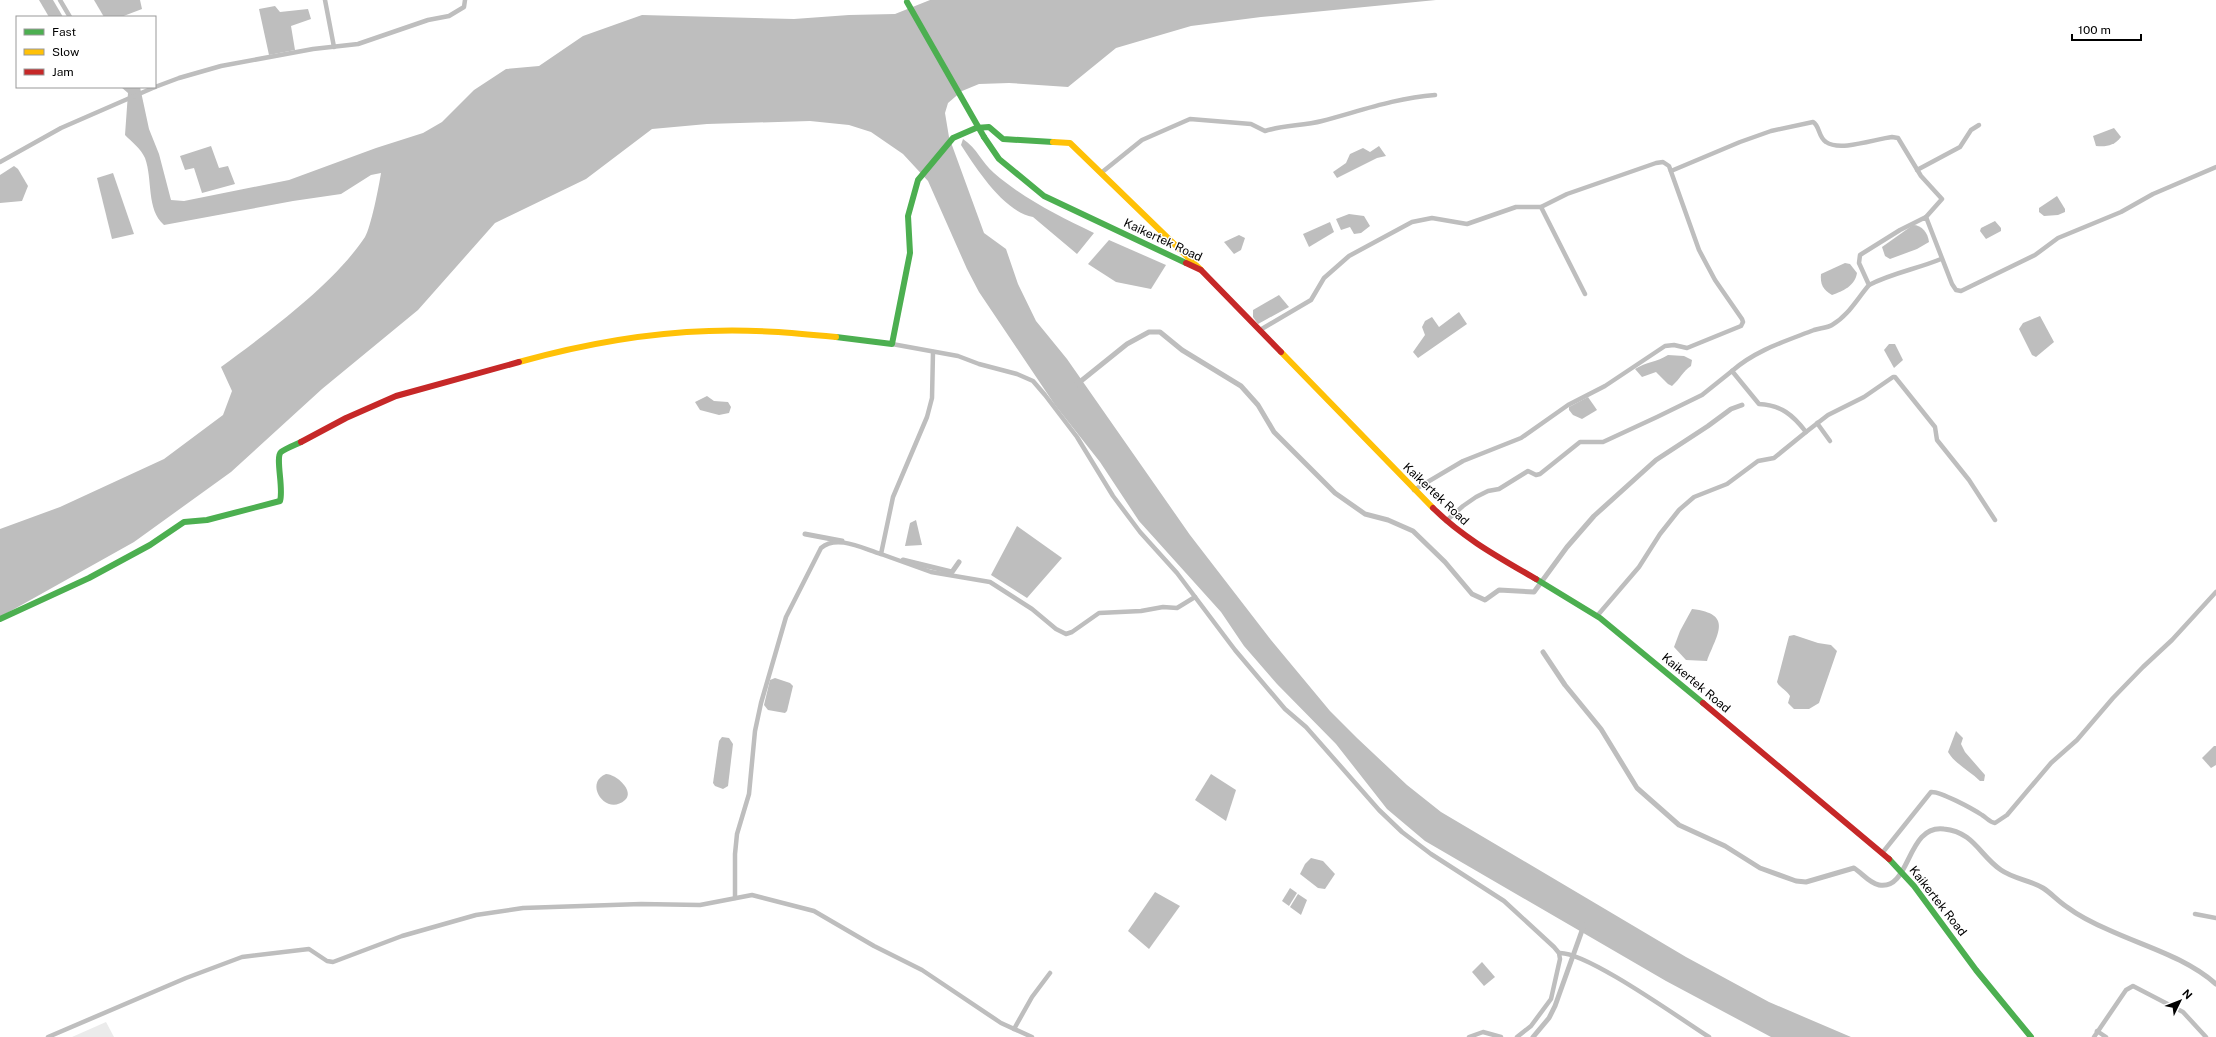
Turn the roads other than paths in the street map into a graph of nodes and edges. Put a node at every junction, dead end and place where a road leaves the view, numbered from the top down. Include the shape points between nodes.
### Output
1 (60, 0) edge
2 (325, 0) edge
3 (465, 0) edge
4 (906, 1) edge
5 (69, 16) edge
6 (334, 47) junction
7 (156, 86) edge
8 (151, 88) edge
9 (1435, 95) dead end
10 (1979, 125) dead end
11 (0, 162) edge
12 (2216, 167) edge
13 (1917, 170) junction
14 (1671, 171) junction
15 (1101, 173) junction
16 (1541, 207) junction
17 (1926, 217) junction
18 (1941, 259) junction
19 (1201, 270) junction
20 (1869, 285) junction
21 (1585, 294) dead end
22 (1260, 330) junction
23 (892, 344) junction
24 (933, 352) junction
25 (1732, 371) junction
26 (1817, 423) junction
27 (1806, 432) junction
28 (1830, 441) dead end
29 (1414, 490) junction
30 (1995, 520) dead end
31 (1446, 521) junction
32 (881, 553) junction
33 (2216, 592) edge
34 (1195, 597) junction
35 (1597, 616) junction
36 (0, 619) edge
37 (1883, 852) junction
38 (735, 898) junction
39 (2195, 914) dead end
40 (2216, 918) edge
41 (1559, 953) junction
42 (1050, 973) dead end
43 (1014, 1029) junction
44 (2097, 1031) junction
45 (48, 1037) edge
46 (1032, 1037) edge
47 (1470, 1037) edge
48 (1501, 1037) edge
49 (1518, 1037) edge
50 (1709, 1037) edge
51 (2031, 1037) edge
52 (2094, 1037) edge
53 (2106, 1037) edge
54 (2206, 1037) edge

1 - 5 street
2 - 6 street
3 - 6 street via 464,6 449,16 428,20 358,44
4 - 19 main road, Kaikertek Road, bridge via 984,137 999,159 1011,170 1044,196 1066,208
6 - 7 street via 221,66
8 - 11 street via 61,128
9 - 15 street via 1415,96 1320,121 1284,125 1265,131 1250,124 1190,119 1142,140
10 - 13 street via 1971,130 1960,147
12 - 18 street via 2152,194 2121,212 2058,238 2035,255 1961,291 1956,290 1952,284
13 - 14 street via 1898,138 1836,146 1826,143 1821,138 1816,124 1808,121 1740,142
13 - 17 street via 1942,199
14 - 16 street via 1666,162 1656,163 1567,194
14 - 29 street via 1700,250 1716,280 1742,318 1741,326 1688,348 1666,346 1605,386 1568,405 1521,438 1463,461
15 - 19 main road
15 - 23 main road via 1066,141 1003,139 991,127 986,126 953,138 918,180 908,216 910,253
16 - 21 street
16 - 22 street via 1516,207 1467,224 1432,218 1412,222 1349,256 1324,278 1311,300
17 - 18 street
17 - 20 street via 1860,255 1859,263
18 - 20 street via 1891,274
19 - 22 main road, Kaikertek Road
20 - 25 street via 1843,317 1830,326 1787,339
22 - 29 main road, Kaikertek Road
23 - 24 street
23 - 36 main road via 854,338 761,331 708,331 654,336 561,350 403,394 346,418 281,452 278,457 282,488 280,501 207,520 184,522 150,545 89,578
24 - 32 street via 932,398 927,417 893,497
24 - 34 street via 958,356 1033,381 1077,438 1113,496
25 - 27 street via 1759,404 1771,405 1789,413
25 - 31 street via 1702,395 1657,417 1603,442 1580,442 1540,474 1528,471 1499,489 1476,497
26 - 27 street
26 - 28 street
26 - 30 street via 1895,378 1935,427 1937,440
27 - 35 street via 1774,458 1758,460 1726,484 1689,501 1679,510 1630,578
29 - 31 main road, Kaikertek Road
31 - 35 main road, Kaikertek Road via 1478,545
32 - 34 street via 931,572 990,582 1066,634 1099,613 1177,608
32 - 38 street via 838,542 825,544 786,617 760,703 748,794 737,834
33 - 37 street via 2172,640 2133,677 2077,740 2051,763 2007,815 1995,823 1990,822 1981,814 1944,795 1931,792
34 - 41 street via 1235,650 1285,709 1306,727 1386,817 1431,854 1504,901
35 - 37 main road, Kaikertek Road
37 - 51 main road, Kaikertek Road via 1914,886 1976,970
38 - 43 street via 752,895 814,911 922,970
38 - 45 street via 700,905 523,908 476,915 402,936 333,962 327,962 309,949 242,957
39 - 40 street
41 - 49 street via 1560,959 1551,999 1531,1026
41 - 50 street via 1565,952 1582,959 1656,1001
42 - 43 street via 1032,996
43 - 46 street
44 - 52 street
44 - 53 street
44 - 54 street via 2126,990 2133,986 2179,1009
47 - 48 street via 1483,1032

